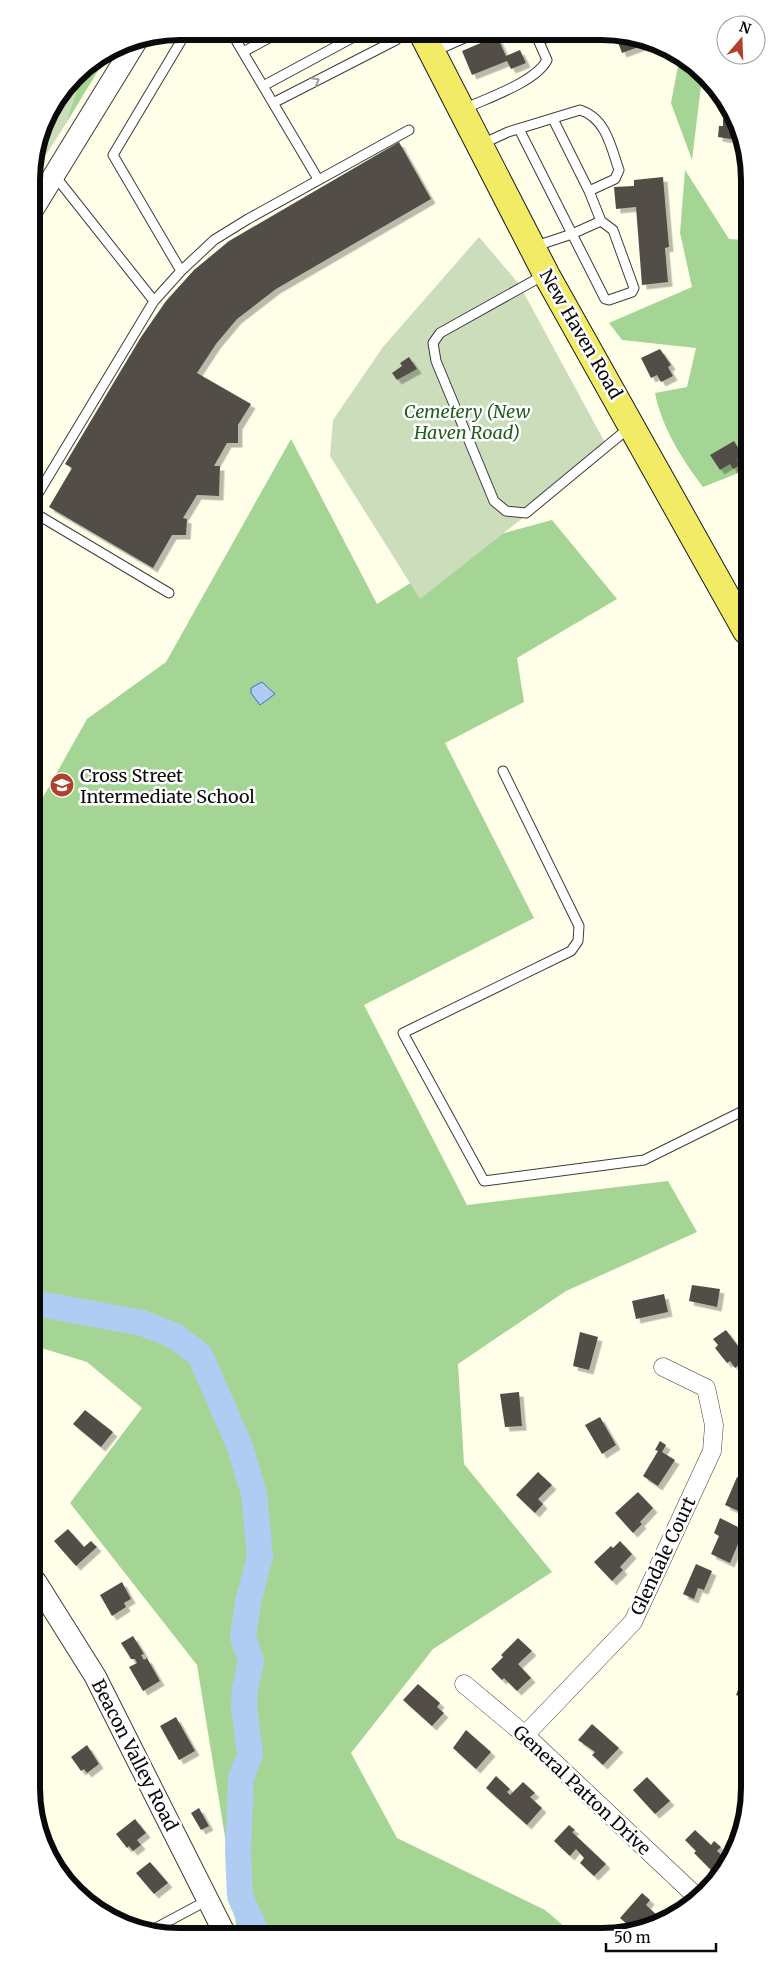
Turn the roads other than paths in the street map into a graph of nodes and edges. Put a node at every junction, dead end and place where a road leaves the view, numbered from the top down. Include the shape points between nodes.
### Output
1 (182, 40) edge
2 (236, 40) edge
3 (265, 40) edge
4 (348, 40) edge
5 (396, 40) edge
6 (538, 40) edge
7 (427, 42) edge
8 (132, 48) edge
9 (243, 52) junction
10 (263, 86) junction
11 (273, 103) junction
12 (462, 110) junction
13 (553, 118) junction
14 (519, 129) junction
15 (409, 130) dead end
16 (480, 145) junction
17 (54, 175) junction
18 (318, 179) junction
19 (589, 191) junction
20 (40, 198) edge
21 (601, 221) junction
22 (572, 234) junction
23 (532, 247) junction
24 (181, 271) junction
25 (546, 274) junction
26 (154, 302) junction
27 (632, 425) junction
28 (40, 489) edge
29 (40, 517) edge
30 (170, 593) dead end
31 (741, 622) edge
32 (503, 771) dead end
33 (741, 1112) edge
34 (663, 1367) dead end
35 (40, 1588) edge
36 (464, 1684) dead end
37 (525, 1735) junction
38 (693, 1893) edge
39 (208, 1900) junction
40 (159, 1926) edge
41 (222, 1928) edge

1 - 24 lane via 113,155
2 - 9 lane
3 - 9 lane
4 - 10 lane
11 -> 5 lane
6 - 12 lane via 547,60 544,66 523,82
7 - 12 main road, New Haven Road
8 - 17 street
9 - 10 lane
10 - 11 lane
11 - 18 lane
12 - 16 main road, New Haven Road
13 - 14 lane
13 - 19 lane
13 - 19 lane via 580,110 590,113 606,132 619,170 615,179
14 - 16 lane
14 - 22 lane
15 - 18 lane
16 - 23 main road, New Haven Road
17 - 20 street
17 - 26 lane
18 - 24 lane via 214,240
19 - 21 lane
21 - 22 lane
21 - 22 lane via 613,230 634,288 632,292 605,299
22 - 23 lane
23 - 25 main road, New Haven Road
24 - 26 lane
25 - 27 main road, New Haven Road
25 - 27 lane via 440,333 434,343 436,361 494,501 506,511 526,513
26 - 28 lane
27 - 31 main road, New Haven Road
29 - 30 lane
32 - 33 lane via 579,926 578,941 571,952 403,1033 484,1181 644,1160
34 - 37 street, Glendale Court via 706,1388 714,1426 712,1451 633,1622
35 - 39 street, Beacon Valley Road via 95,1676
36 - 37 street, General Patton Drive
37 - 38 street, General Patton Drive
39 - 40 lane
39 - 41 street, Beacon Valley Road

